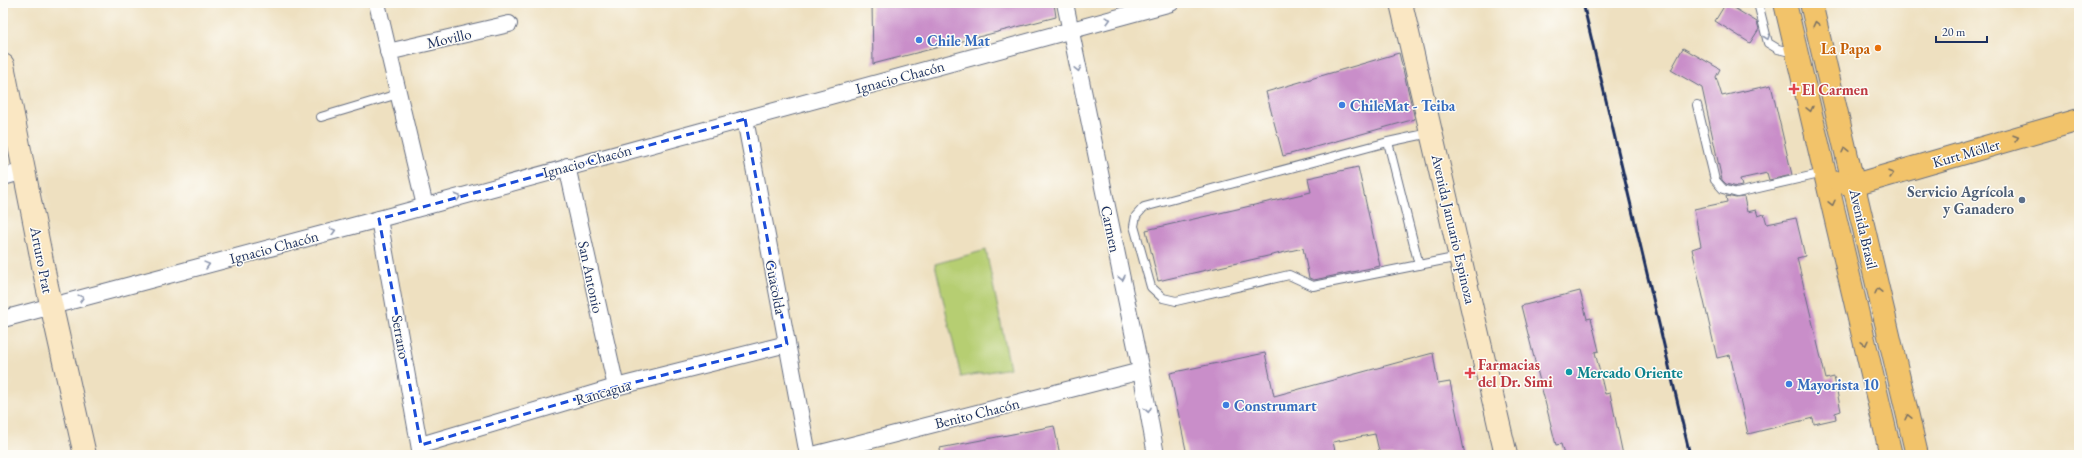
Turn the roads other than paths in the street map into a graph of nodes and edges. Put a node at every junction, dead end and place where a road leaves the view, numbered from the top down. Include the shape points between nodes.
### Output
1 (377, 3) edge
2 (1065, 3) edge
3 (1171, 3) edge
4 (1401, 3) edge
5 (1758, 3) edge
6 (1785, 3) edge
7 (1811, 3) edge
8 (510, 24) dead end
9 (1070, 31) junction
10 (388, 52) junction
11 (1797, 53) junction
12 (3, 65) edge
13 (398, 94) junction
14 (1697, 105) dead end
15 (321, 117) dead end
16 (745, 119) junction
17 (2079, 120) edge
18 (1431, 133) junction
19 (1388, 142) junction
20 (567, 166) junction
21 (1824, 169) junction
22 (24, 171) junction
23 (3, 177) edge
24 (1854, 185) junction
25 (425, 206) junction
26 (379, 219) junction
27 (1460, 257) junction
28 (1419, 265) junction
29 (52, 306) junction
30 (3, 319) edge
31 (787, 344) junction
32 (1141, 371) junction
33 (616, 387) junction
34 (421, 450) edge
35 (85, 455) edge
36 (808, 455) edge
37 (812, 455) edge
38 (1156, 455) edge
39 (1506, 455) edge
40 (1891, 455) edge
41 (1917, 455) edge

1 - 10 street
2 - 9 street, Carmen
9 -> 3 street, Ignacio Chacón
4 - 18 main road, Avenida Januario Espinoza
5 -> 11 lane via 1768,43 1778,49
6 - 11 main road, Avenida Brasil
24 -> 7 main road, Avenida Brasil
8 - 10 street, Movillo
9 - 16 street, Ignacio Chacón
9 -> 32 street, Carmen
10 - 13 street
11 -> 21 main road, Avenida Brasil
12 - 22 main road, Arturo Prat
13 - 15 lane
13 - 25 street
14 - 21 lane via 1715,180 1723,189 1737,193
16 - 20 street, Ignacio Chacón
16 - 31 street, Guacolda
24 -> 17 main road, Kurt Möller
18 - 19 lane
18 - 27 main road, Avenida Januario Espinoza
19 - 28 lane
19 - 28 lane via 1144,207 1136,216 1134,226 1152,287 1156,294 1169,301 1182,301 1289,275 1313,286
25 -> 20 street, Ignacio Chacón
20 - 33 street, San Antonio
21 - 24 main road via 1838,181
21 -> 40 main road, Avenida Brasil
22 - 23 street
22 - 29 main road, Arturo Prat
41 -> 24 main road, Avenida Brasil
25 - 26 street, Ignacio Chacón
29 -> 26 street, Ignacio Chacón
26 - 34 street, Serrano
27 - 28 lane
27 - 39 main road, Avenida Januario Espinoza
29 - 30 street, Ignacio Chacón
29 - 35 main road, Arturo Prat
31 - 33 street, Rancagua
31 - 36 street, Guacolda
32 - 37 street, Benito Chacón
32 -> 38 street, Carmen
33 - 34 street, Rancagua

